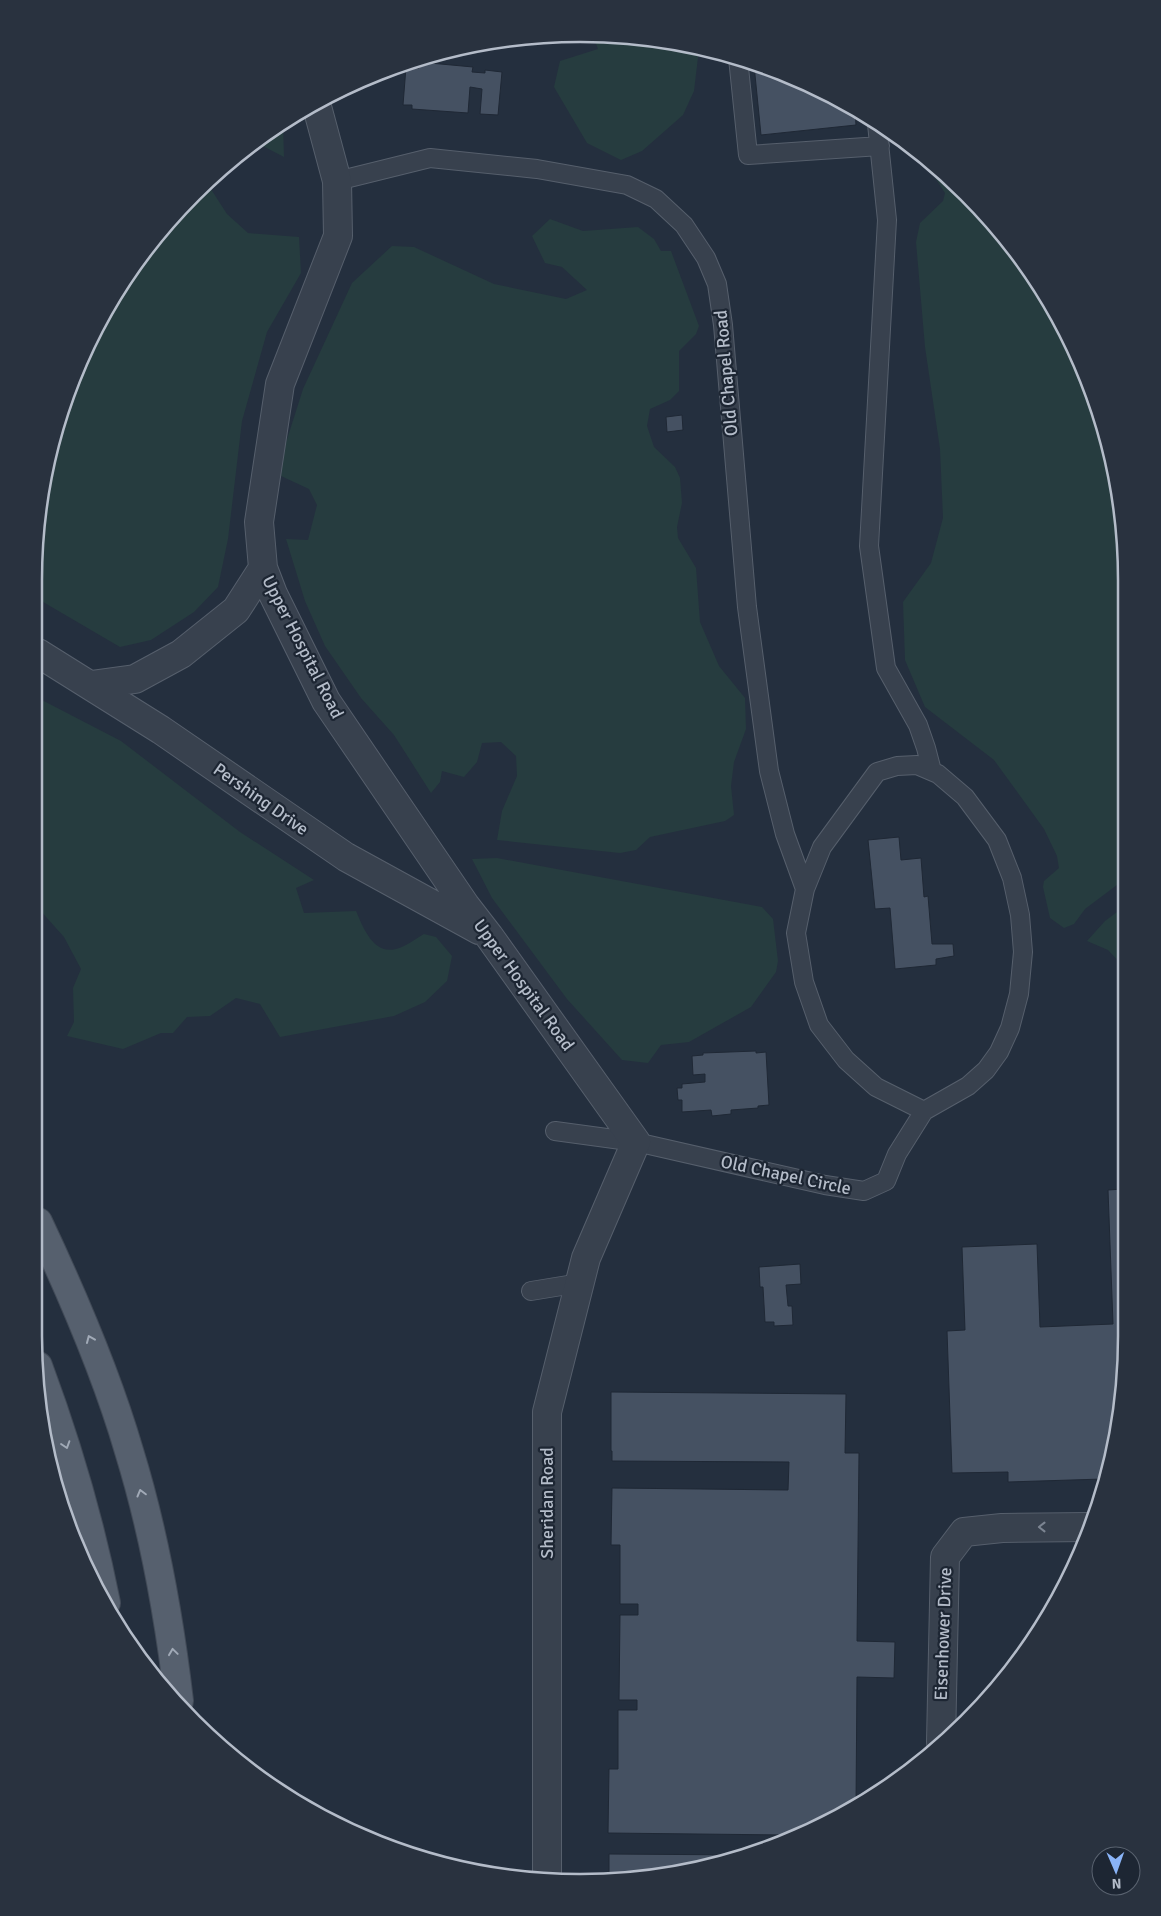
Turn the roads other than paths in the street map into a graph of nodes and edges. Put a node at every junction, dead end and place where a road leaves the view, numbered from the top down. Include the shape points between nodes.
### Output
1 (739, 67) edge
2 (318, 112) edge
3 (878, 132) edge
4 (880, 146) junction
5 (337, 181) junction
6 (263, 568) junction
7 (42, 655) edge
8 (91, 685) junction
9 (932, 771) junction
10 (805, 889) junction
11 (490, 936) junction
12 (924, 1111) junction
13 (555, 1131) dead end
14 (636, 1142) junction
15 (42, 1231) edge
16 (580, 1283) junction
17 (531, 1291) dead end
18 (45, 1387) edge
19 (1083, 1527) edge
20 (101, 1578) edge
21 (178, 1692) edge
22 (941, 1734) edge
23 (547, 1872) edge

1 - 4 lane via 748,156
2 - 5 street, Upper Hospital Road
3 - 4 lane
4 - 9 lane via 887,220 868,546 886,668 918,726
5 - 6 street, Upper Hospital Road via 338,236 280,384 259,522
5 - 10 lane, Old Chapel Road via 430,158 537,170 627,185 656,199 684,225 706,258 717,284 723,325 746,607 769,771 785,834
6 - 8 street via 236,610 181,654 135,679
6 - 11 street, Upper Hospital Road via 326,701 465,905
7 - 8 street, Pershing Drive
8 - 11 street, Pershing Drive via 346,857
9 - 10 lane, Old Chapel Circle via 917,765 877,772 822,847
9 - 12 lane, Old Chapel Circle via 965,798 997,840 1012,878 1023,952 1019,994 1010,1028 999,1052 986,1070 968,1086
10 - 12 lane, Old Chapel Circle via 796,933 804,982 819,1025 846,1060 876,1087
11 - 14 street, Upper Hospital Road
12 - 14 lane, Old Chapel Circle via 897,1154 886,1181 864,1191
13 - 14 lane, Old Chapel Circle
14 - 16 street, Sheridan Road via 586,1258
21 -> 15 main road via 168,1614 130,1451 94,1348
16 - 17 lane
16 - 23 street, Sheridan Road via 547,1412
18 -> 20 main road via 72,1462
19 -> 22 street, Eisenhower Drive via 964,1532 946,1557

